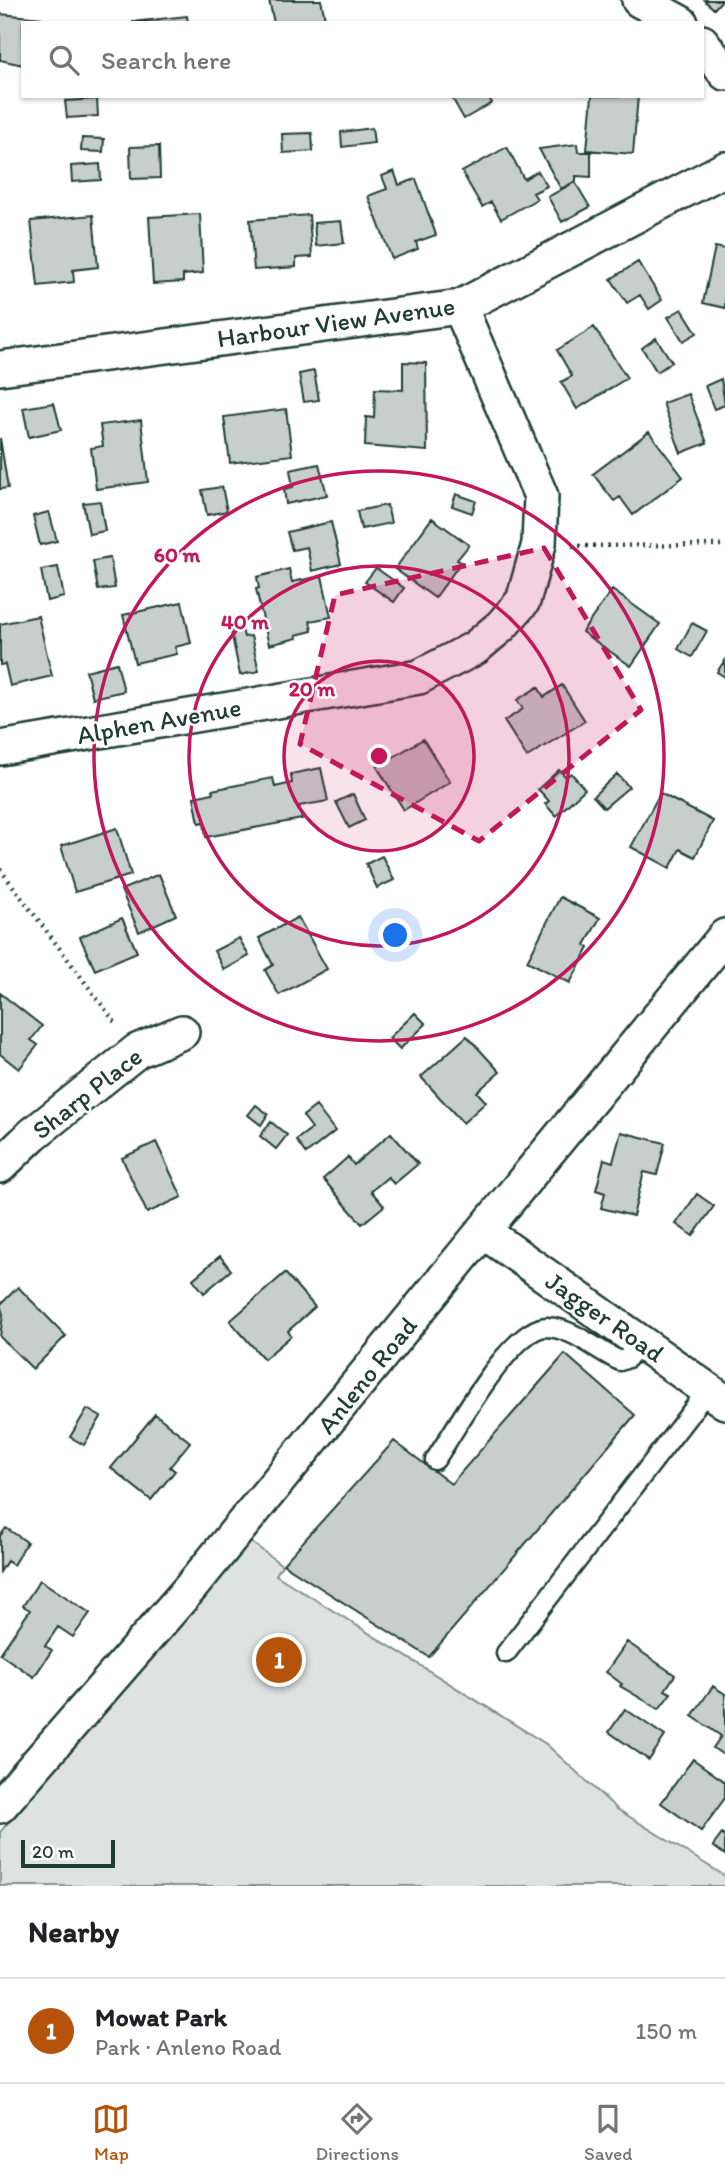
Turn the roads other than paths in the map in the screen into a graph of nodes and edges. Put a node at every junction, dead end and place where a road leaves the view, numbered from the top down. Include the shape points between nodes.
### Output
1 (639, 0) edge
2 (677, 21) edge
3 (704, 45) edge
4 (725, 73) edge
5 (725, 169) edge
6 (460, 307) junction
7 (0, 368) edge
8 (0, 748) edge
9 (725, 936) edge
10 (182, 1032) dead end
11 (0, 1166) edge
12 (484, 1232) junction
13 (638, 1340) junction
14 (716, 1396) edge
15 (435, 1460) dead end
16 (506, 1653) dead end
17 (0, 1806) edge

1 - 2 street
3 - 4 street
5 - 6 street, Harbour View Avenue
6 - 7 street, Harbour View Avenue
6 - 8 street, Alphen Avenue via 541,496 539,544 523,601 475,648 419,677
9 - 12 street, Anleno Road
10 - 11 street, Sharp Place via 137,1051
12 - 13 street, Jagger Road
12 - 17 street, Anleno Road via 191,1587
13 - 14 street, Jagger Road
13 - 15 lane via 628,1358 620,1361 564,1332 547,1327 529,1334 504,1358
14 - 16 lane

